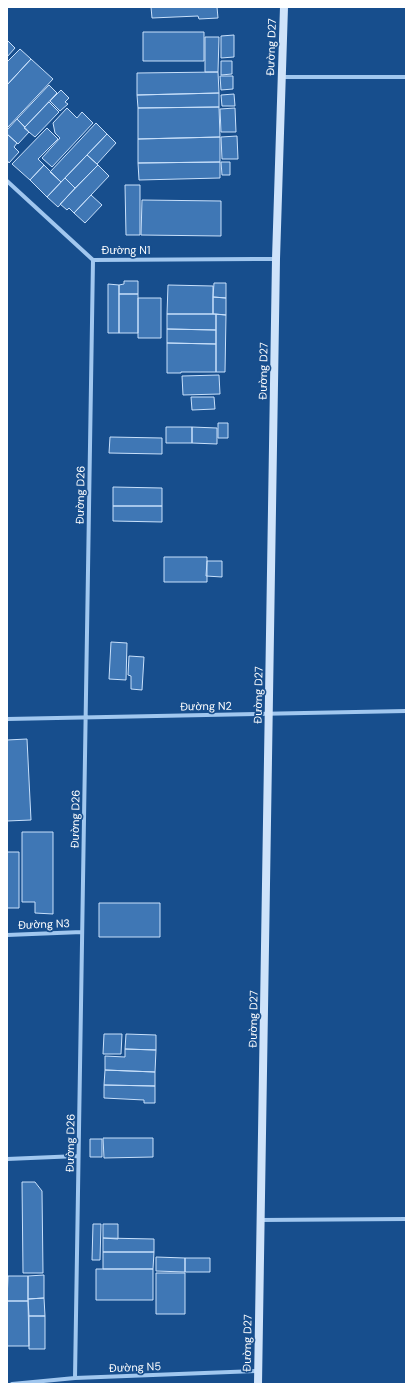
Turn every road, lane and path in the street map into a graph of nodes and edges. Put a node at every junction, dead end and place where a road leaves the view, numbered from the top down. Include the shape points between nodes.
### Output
1 (284, 7) edge
2 (282, 77) junction
3 (406, 77) edge
4 (7, 180) edge
5 (276, 259) junction
6 (93, 260) junction
7 (406, 711) edge
8 (269, 714) junction
9 (86, 717) junction
10 (7, 719) edge
11 (82, 932) junction
12 (7, 935) edge
13 (78, 1156) junction
14 (7, 1158) edge
15 (260, 1220) junction
16 (406, 1220) edge
17 (258, 1371) junction
18 (75, 1378) junction
19 (12, 1384) edge
20 (258, 1384) edge

1 - 2 street, Đường D27
2 - 3 street
2 - 5 street, Đường D27
4 - 6 street, Đường N1
5 - 6 street, Đường N1
5 - 8 street, Đường D27
6 - 9 street, Đường D26
7 - 8 street, Đường N2
8 - 9 street, Đường N2
8 - 15 street, Đường D27
9 - 10 street, Đường N2
9 - 11 street, Đường D26
11 - 12 street, Đường N3
11 - 13 street, Đường D26
13 - 14 street
13 - 18 street, Đường D26
15 - 16 street
15 - 17 street, Đường D27
17 - 18 street, Đường N5
17 - 20 street, Đường D27
18 - 19 street, Đường N5

